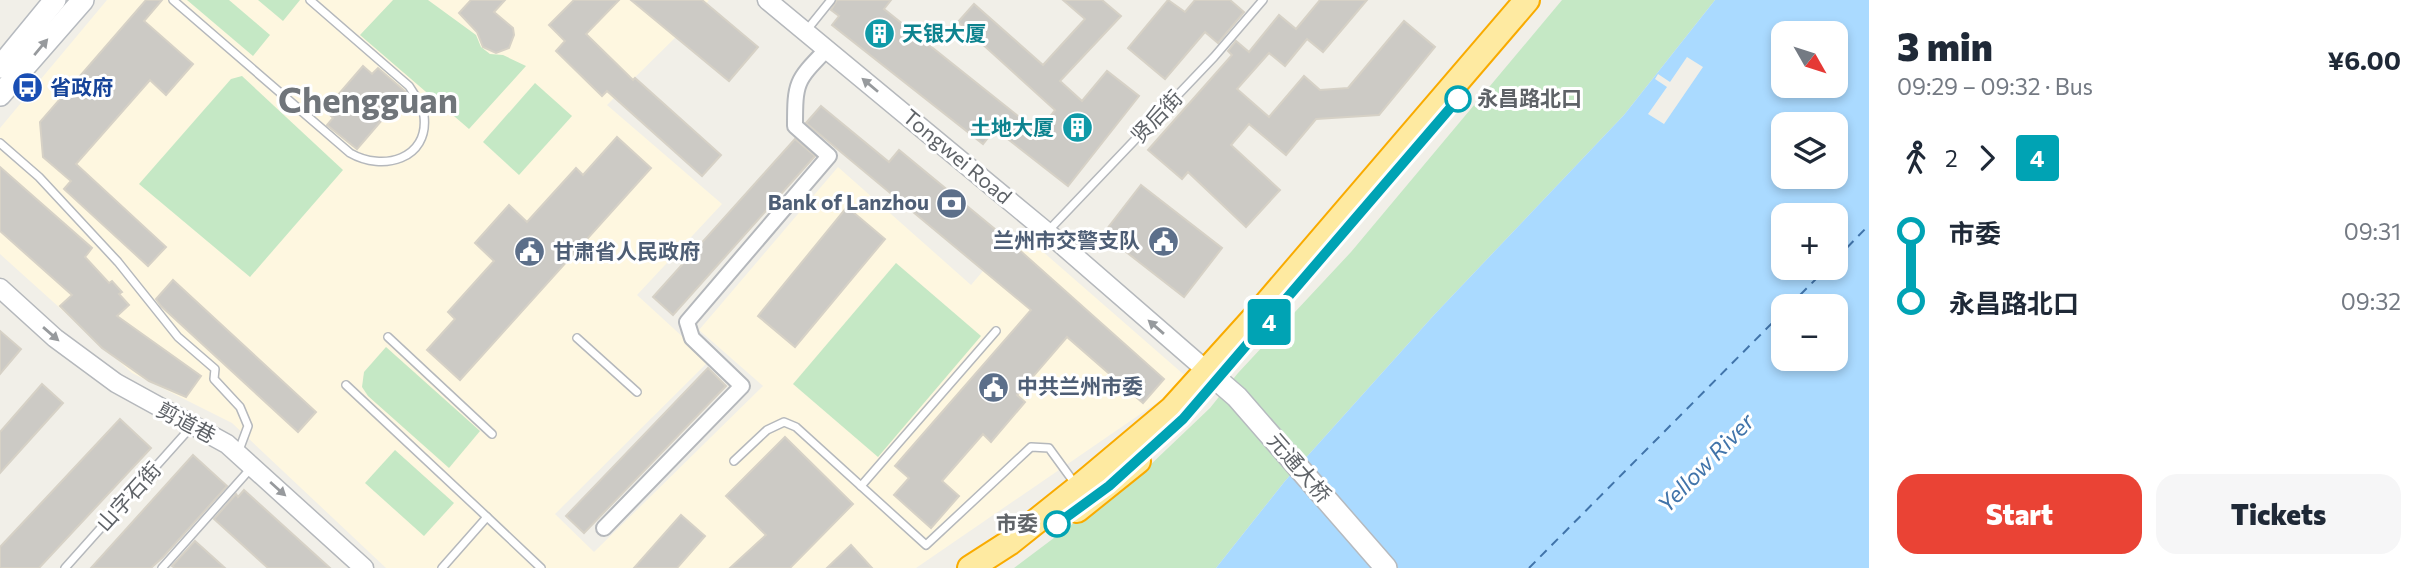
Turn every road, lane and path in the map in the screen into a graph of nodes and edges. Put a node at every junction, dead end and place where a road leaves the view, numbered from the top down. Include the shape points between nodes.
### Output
1 (55, 0) edge
2 (83, 0) edge
3 (173, 0) edge
4 (310, 0) edge
5 (767, 0) edge
6 (831, 0) edge
7 (1263, 0) edge
8 (1527, 0) edge
9 (1544, 0) edge
10 (806, 32) junction
11 (827, 49) junction
12 (0, 67) edge
13 (0, 95) edge
14 (0, 143) edge
15 (1047, 232) junction
16 (0, 288) edge
17 (996, 331) dead end
18 (388, 337) dead end
19 (578, 338) dead end
20 (1213, 376) junction
21 (346, 385) dead end
22 (637, 393) dead end
23 (192, 425) junction
24 (492, 434) dead end
25 (238, 454) junction
26 (734, 461) dead end
27 (253, 466) junction
28 (861, 486) junction
29 (1078, 488) junction
30 (487, 517) junction
31 (604, 528) dead end
32 (65, 568) edge
33 (162, 568) edge
34 (363, 568) edge
35 (442, 568) edge
36 (541, 568) edge
37 (971, 568) edge
38 (997, 568) edge
39 (1386, 568) edge

1 - 12 main road
13 -> 2 main road
3 - 4 lane via 350,153 382,164 399,159 413,149 422,134 424,117 419,101 409,86
5 - 10 street, Tongwei Road
6 - 10 lane
7 - 15 lane, 贤后街
8 - 20 highway
9 - 20 highway
10 - 11 street, Tongwei Road
15 -> 11 street, Tongwei Road
11 - 31 street via 799,78 795,126 829,156 687,322 692,338 742,386
14 - 25 lane via 39,177 118,262 178,337 215,369 214,379 240,407 248,426
20 -> 15 street, Tongwei Road
16 -> 23 street, 剪道巷 via 55,338 117,383
17 - 28 lane
18 - 24 lane
19 - 22 lane
20 - 29 highway
20 - 38 highway via 1183,419 1118,478
20 - 39 main road, 元通大桥 via 1237,397
21 - 30 lane
23 - 25 street, 剪道巷
23 - 32 lane, 山字石街
25 - 27 street, 剪道巷
26 - 28 lane via 767,430 783,422 796,427
27 - 33 lane
27 -> 34 street, 剪道巷
28 - 29 lane via 926,545 1031,447 1049,448
29 - 37 highway
30 - 35 lane
30 - 36 lane

